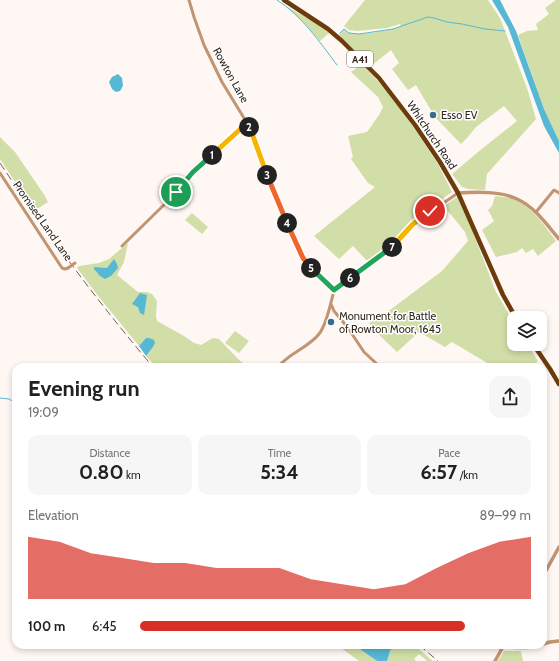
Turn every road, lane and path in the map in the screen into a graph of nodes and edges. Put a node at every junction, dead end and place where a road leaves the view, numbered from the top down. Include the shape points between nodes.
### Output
1 (189, 0) edge
2 (284, 0) edge
3 (247, 123) junction
4 (0, 173) edge
5 (458, 193) junction
6 (559, 193) edge
7 (536, 212) junction
8 (559, 239) edge
9 (122, 246) dead end
10 (75, 263) dead end
11 (334, 290) junction
12 (331, 304) junction
13 (512, 311) edge
14 (538, 351) edge
15 (282, 363) edge
16 (376, 363) edge
17 (546, 363) edge
18 (547, 365) edge
19 (559, 384) edge
20 (559, 547) edge
21 (547, 569) edge
22 (559, 641) edge
23 (547, 643) edge
24 (502, 649) edge
25 (495, 661) edge

1 - 3 street, Rowton Lane via 204,45 222,82
2 - 5 highway, Whitchurch Road / A41 via 328,29 379,78 415,125
3 - 9 street via 193,172 173,196
3 - 11 street, Rowton Lane via 303,258
4 - 10 street, Promised Land Lane, bridge via 62,268 68,268
5 - 7 street via 507,195 520,200
5 - 11 street via 413,224 393,245
5 - 13 highway, Whitchurch Road / A41
6 - 7 street via 554,190
7 - 8 street
11 - 12 street
12 - 15 street via 319,334
12 - 16 street via 334,312 364,352
14 - 17 highway
18 - 19 highway
20 - 21 street
22 - 23 street
24 - 25 street

